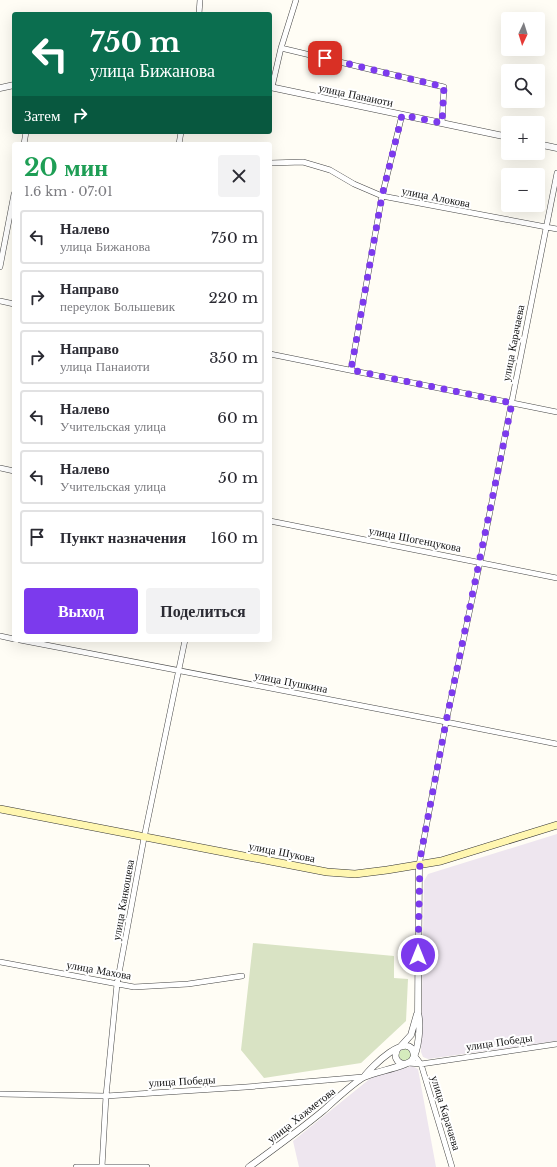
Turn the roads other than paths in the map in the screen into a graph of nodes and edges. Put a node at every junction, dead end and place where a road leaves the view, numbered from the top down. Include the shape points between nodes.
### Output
1 (200, 0) edge
2 (296, 0) edge
3 (199, 12) edge
4 (281, 48) junction
5 (272, 83) edge
6 (12, 85) edge
7 (272, 87) edge
8 (0, 88) edge
9 (402, 115) junction
10 (442, 123) junction
11 (501, 136) edge
12 (545, 145) edge
13 (557, 148) edge
14 (272, 163) edge
15 (557, 173) edge
16 (382, 196) junction
17 (12, 204) edge
18 (546, 228) junction
19 (557, 229) edge
20 (0, 267) edge
21 (0, 301) edge
22 (12, 304) edge
23 (272, 354) edge
24 (351, 370) junction
25 (512, 403) junction
26 (557, 412) edge
27 (0, 468) edge
28 (12, 471) edge
29 (272, 521) edge
30 (480, 562) junction
31 (557, 578) edge
32 (0, 636) edge
33 (12, 639) edge
34 (30, 642) edge
35 (185, 642) edge
36 (179, 671) junction
37 (446, 722) junction
38 (557, 744) edge
39 (0, 809) edge
40 (557, 825) edge
41 (144, 838) junction
42 (419, 864) junction
43 (0, 962) edge
44 (242, 976) dead end
45 (118, 984) junction
46 (418, 1013) junction
47 (557, 1044) edge
48 (399, 1047) junction
49 (414, 1055) junction
50 (406, 1064) junction
51 (421, 1064) junction
52 (364, 1077) junction
53 (0, 1094) edge
54 (106, 1096) junction
55 (102, 1166) edge
56 (76, 1167) edge
57 (147, 1167) edge
58 (249, 1167) edge
59 (452, 1167) edge

1 - 3 street
2 - 4 street
4 - 5 street
4 - 10 street via 444,87
6 - 8 street
7 - 9 street, улица Панаиоти
9 - 10 street, улица Панаиоти
9 - 16 street
10 - 11 street, улица Панаиоти
12 - 13 street
14 - 16 street, улица Алокова via 302,162 330,170
15 - 18 street, улица Карачаева
16 - 18 street, улица Алокова
16 - 24 street
17 - 20 street
18 - 19 street, улица Алокова
18 - 25 street, улица Карачаева
21 - 22 street
23 - 24 street
24 - 25 street
25 - 26 street
25 - 30 street, улица Карачаева
27 - 28 street
29 - 30 street, улица Шогенцукова
30 - 31 street, улица Шогенцукова
30 - 37 street, улица Карачаева
32 - 33 street
34 - 36 street, улица Пушкина
35 - 36 street, улица Канкошева
36 - 37 street, улица Пушкина
36 - 41 street, улица Канкошева
37 - 38 street, улица Пушкина
37 - 42 street, улица Карачаева
39 - 41 main road, улица Шукова
40 - 42 main road, улица Шукова via 441,861
41 - 42 main road, улица Шукова via 327,872 355,874
41 - 45 street, улица Канкошева
42 - 46 street, улица Карачаева
43 - 45 street, улица Махова
44 - 45 street, улица Махова via 188,984 134,987
45 - 54 street, улица Канкошева
46 - 48 street via 411,1035
46 - 49 street, улица Карачаева via 418,1045
47 - 51 street, улица Победы
48 - 49 street via 410,1047
48 - 50 street via 395,1053 396,1059
48 - 52 street via 368,1070
49 - 50 street
49 - 51 street
50 - 51 street, улица Победы
50 - 52 street
51 - 59 street, улица Карачаева
52 - 54 street, улица Победы via 246,1088
52 - 58 street, улица Хажметова
53 - 54 street, улица Победы
54 - 55 street, улица Канкошева
55 - 56 street
55 - 57 street

